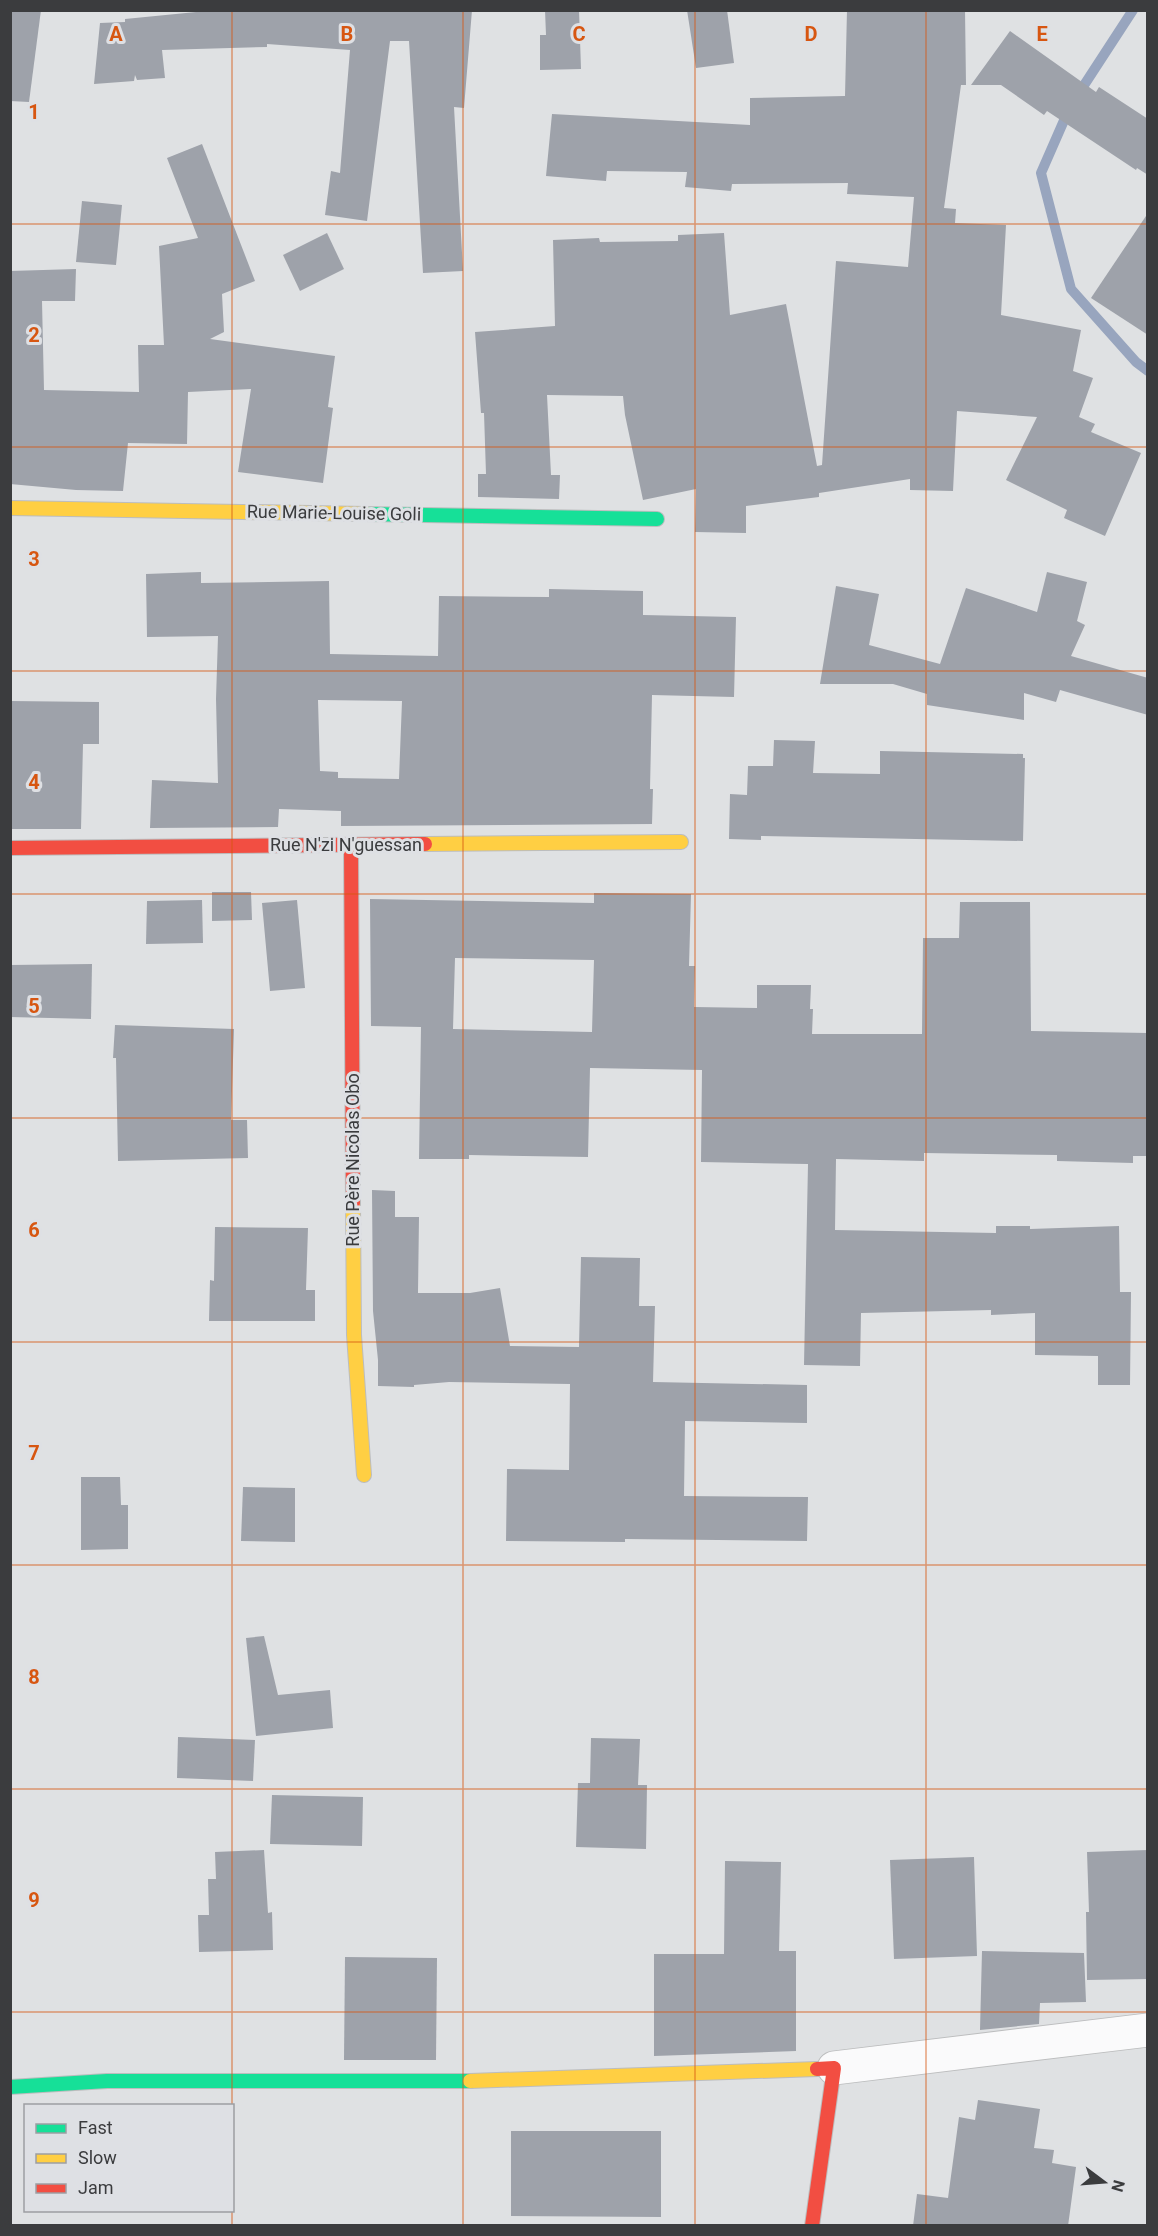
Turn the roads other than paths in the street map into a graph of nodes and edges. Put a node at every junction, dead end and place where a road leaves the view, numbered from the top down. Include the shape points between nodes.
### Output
1 (10, 508) edge
2 (657, 519) dead end
3 (681, 842) dead end
4 (351, 845) junction
5 (10, 848) edge
6 (364, 1475) dead end
7 (1148, 2030) edge
8 (834, 2068) junction
9 (10, 2087) edge
10 (812, 2226) edge

1 - 2 street, Rue Marie-Louise Goli
3 - 4 street, Rue N'zi N'guessan
4 - 5 street, Rue N'zi N'guessan
4 - 6 street, Rue Père Nicolas Obo via 354,1335
7 - 8 street
8 - 9 street via 464,2081 107,2081
8 - 10 street

